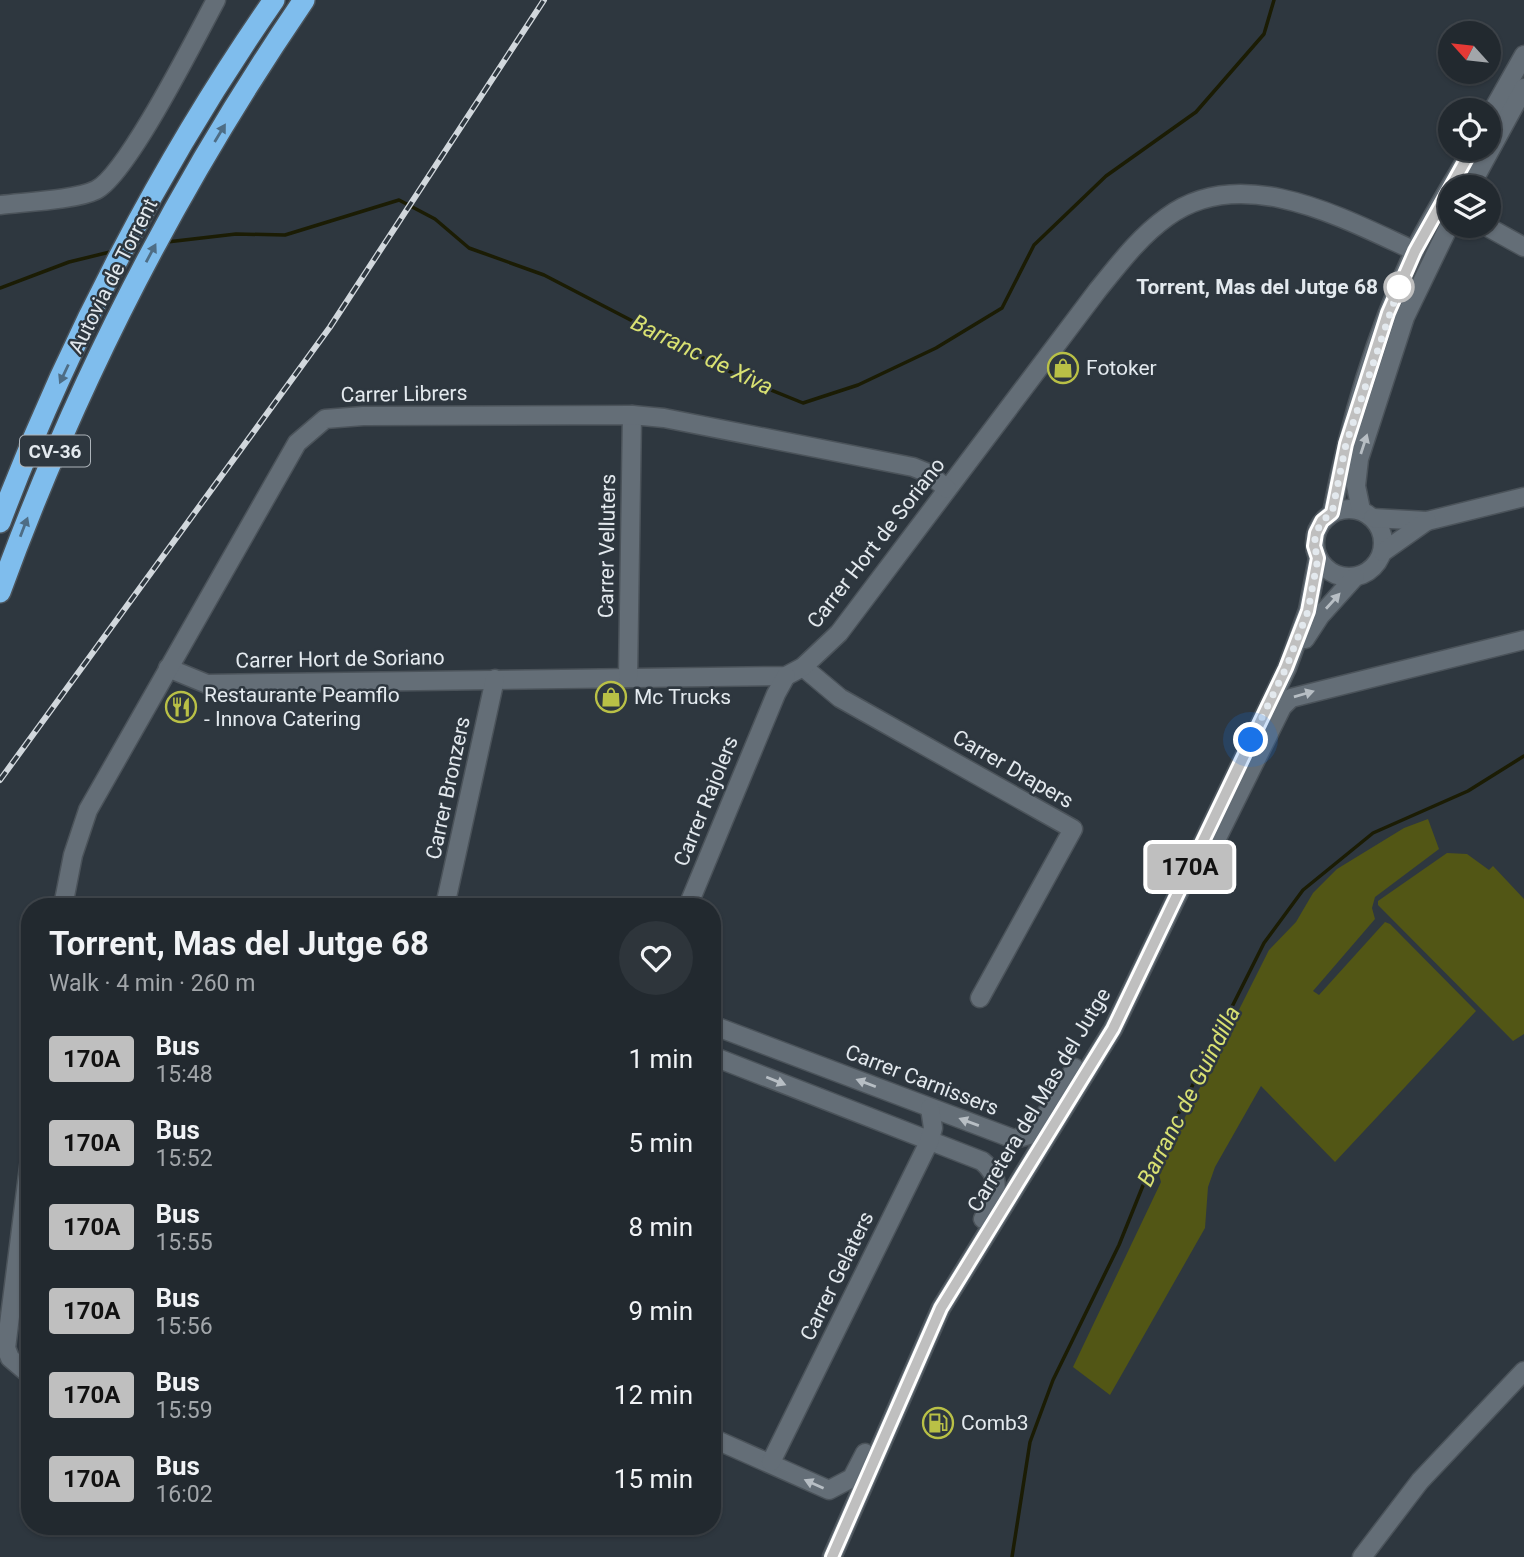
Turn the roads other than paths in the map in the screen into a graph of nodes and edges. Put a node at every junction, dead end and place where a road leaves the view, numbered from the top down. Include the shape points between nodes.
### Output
1 (216, 0) edge
2 (274, 0) edge
3 (304, 0) edge
4 (1524, 55) edge
5 (1524, 88) edge
6 (1500, 98) edge
7 (1518, 111) edge
8 (1465, 161) edge
9 (1478, 175) edge
10 (0, 205) edge
11 (1501, 234) edge
12 (1443, 238) edge
13 (1524, 247) edge
14 (1415, 251) junction
15 (632, 415) junction
16 (947, 489) junction
17 (1524, 497) edge
18 (1332, 513) junction
19 (1367, 514) junction
20 (1427, 521) junction
21 (0, 522) edge
22 (1383, 552) junction
23 (1318, 558) junction
24 (1355, 577) junction
25 (0, 592) edge
26 (1524, 640) edge
27 (803, 667) junction
28 (168, 668) junction
29 (1286, 668) junction
30 (786, 676) junction
31 (628, 678) junction
32 (495, 680) junction
33 (65, 898) edge
34 (447, 898) edge
35 (691, 898) edge
36 (1167, 915) junction
37 (1130, 992) junction
38 (980, 998) dead end
39 (721, 1028) edge
40 (721, 1060) edge
41 (930, 1108) junction
42 (929, 1142) junction
43 (21, 1230) edge
44 (960, 1274) junction
45 (21, 1367) edge
46 (1524, 1371) edge
47 (902, 1393) junction
48 (721, 1442) edge
49 (771, 1462) junction
50 (832, 1557) edge
51 (1362, 1557) edge

1 - 10 street via 130,153 111,178 89,192
2 -> 21 highway, Autovia de Torrent / CV-36 via 158,189 93,312
25 -> 3 highway, Autovia de Torrent / CV-36 via 58,444 119,313 185,191
4 - 6 street
5 - 7 street
7 - 9 street
8 - 14 street
11 - 13 street
19 -> 12 street via 1356,486 1359,459 1405,317
14 - 16 street, Carrer Hort de Soriano via 1325,213 1265,194 1195,202 1169,215 1139,239
14 - 18 street via 1388,313 1346,444
15 - 16 street, Carrer Librers via 913,467
15 - 28 street, Carrer Librers via 325,419 297,443
15 - 31 street, Carrer Velluters
16 - 27 street, Carrer Hort de Soriano via 839,633
17 - 20 street
18 - 19 street via 1351,508
18 - 23 street via 1316,533
19 - 20 street
19 - 22 street via 1380,528
20 - 22 street
22 - 24 street via 1377,563
23 - 24 street via 1333,574
23 - 29 street, Carretera del Mas del Jutge via 1308,611
29 -> 24 street, Carretera del Mas del Jutge via 1320,616
36 -> 26 street via 1201,868 1282,707 1292,698
27 - 30 street, Carrer Hort de Soriano
27 - 38 street, Carrer Drapers via 840,698 1073,829
28 - 32 street, Carrer Hort de Soriano via 207,684
28 - 33 street, Carrer Librers via 80,829
29 - 36 street, Carretera del Mas del Jutge
30 - 31 street, Carrer Hort de Soriano
30 - 35 street, Carrer Rajolers
31 - 32 street, Carrer Hort de Soriano
32 - 34 street, Carrer Bronzers
36 - 37 street, Carretera del Mas del Jutge
37 -> 41 street, Carrer Carnissers via 1107,1016 1029,1136 1014,1139
37 - 44 street, Carretera del Mas del Jutge via 1113,1029
41 -> 39 street, Carrer Carnissers
40 -> 42 street
41 - 42 street, Carrer Gelaters via 933,1128
42 - 44 street via 982,1161 998,1180
42 - 49 street, Carrer Gelaters
43 - 45 street via 6,1348
44 - 47 street, Carretera del Mas del Jutge
46 - 51 street via 1420,1481
47 -> 49 street via 879,1423 852,1478 841,1486 818,1487
47 - 50 street, Carretera del Mas del Jutge
48 - 49 street

